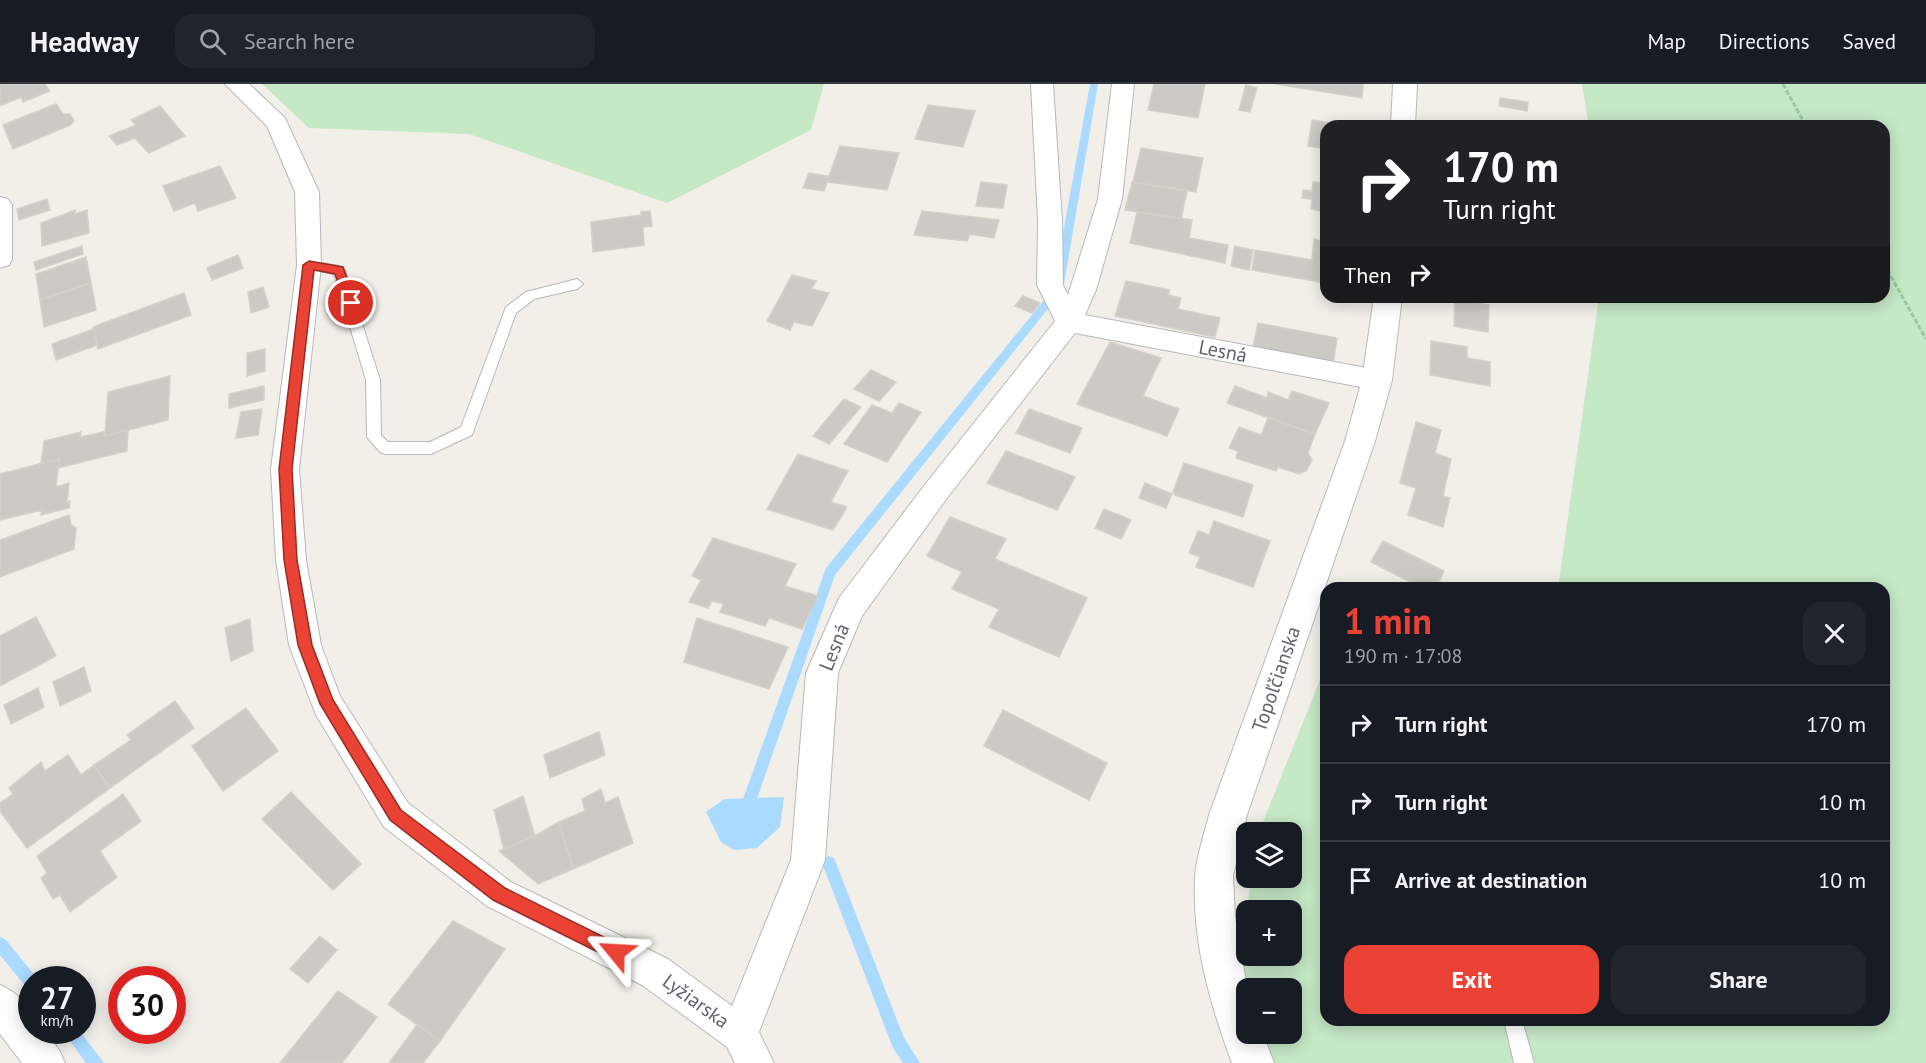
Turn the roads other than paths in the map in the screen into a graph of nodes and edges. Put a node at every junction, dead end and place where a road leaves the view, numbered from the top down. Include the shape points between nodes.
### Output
1 (236, 84) edge
2 (1042, 84) edge
3 (1122, 84) edge
4 (1405, 84) edge
5 (1403, 120) edge
6 (0, 205) edge
7 (0, 260) edge
8 (309, 265) junction
9 (577, 284) dead end
10 (1387, 303) edge
11 (1069, 322) junction
12 (1377, 380) junction
13 (0, 1004) edge
14 (1515, 1026) edge
15 (748, 1049) edge
16 (46, 1063) edge
17 (1253, 1063) edge
18 (1524, 1063) edge

1 - 8 street, Lyžiarska via 277,123 307,192
2 - 11 street via 1050,285
3 - 11 street, Lesná via 1110,199 1083,290
4 - 5 main road
6 - 7 street
8 - 9 lane via 339,270 373,380 374,436 385,448 431,448 467,431 511,310 530,295
8 - 15 street, Lyžiarska via 285,469 291,560 303,634 327,704 396,815 499,894 655,972
10 - 12 main road, Topoľčianska
11 - 12 street, Lesná
11 - 15 street, Lesná via 850,608 822,673 808,860
12 - 17 main road, Topoľčianska via 1360,441 1228,816 1214,876 1222,967 1229,999
13 - 16 street
14 - 18 lane

